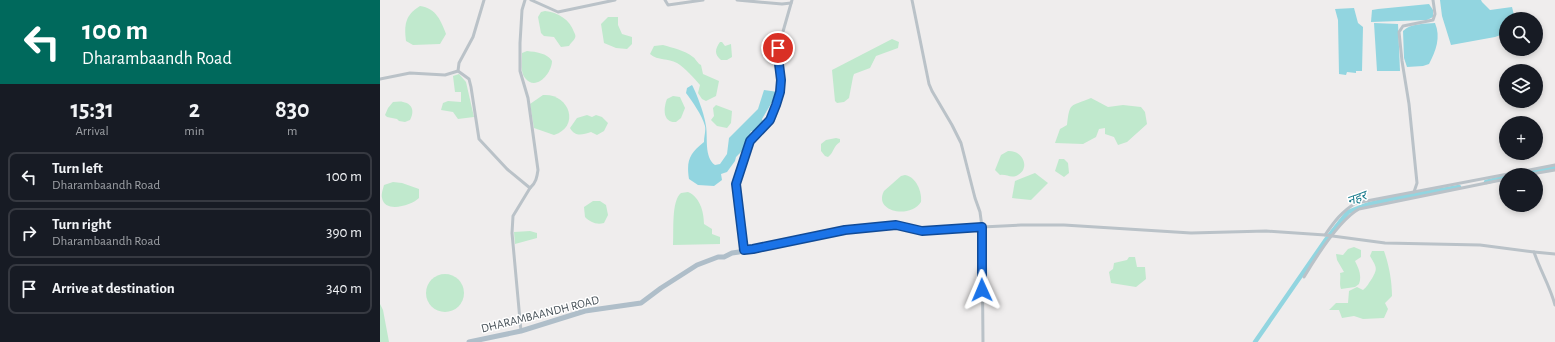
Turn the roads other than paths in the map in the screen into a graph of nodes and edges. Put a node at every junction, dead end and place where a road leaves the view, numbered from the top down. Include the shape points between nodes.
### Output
1 (484, 0) edge
2 (525, 0) edge
3 (531, 0) edge
4 (615, 0) edge
5 (664, 0) edge
6 (702, 0) edge
7 (737, 0) edge
8 (912, 0) edge
9 (1433, 0) edge
10 (791, 1) edge
11 (458, 71) junction
12 (380, 79) edge
13 (1555, 165) edge
14 (1555, 170) edge
15 (1543, 172) edge
16 (1499, 180) edge
17 (530, 188) junction
18 (1414, 192) junction
19 (982, 227) junction
20 (1325, 235) junction
21 (1331, 237) junction
22 (744, 250) junction
23 (1534, 252) junction
24 (1555, 254) edge
25 (1304, 277) dead end
26 (1555, 305) edge
27 (521, 331) junction
28 (469, 342) edge
29 (983, 342) edge

1 - 11 street via 473,37 459,63
2 - 17 street via 522,10 520,71 528,98 538,170 534,185
3 - 4 street via 558,12
5 - 6 street via 668,5
7 - 10 street via 782,4
8 - 19 street via 929,84 961,144
9 - 18 street via 1433,20 1404,26 1399,32 1417,183
10 - 22 street via 778,48 781,80 778,99 770,120 750,141 736,184
11 - 12 street via 445,76 410,73
11 - 17 street via 469,79 472,87 479,139 507,169
13 - 18 street
14 - 15 street
16 - 21 street via 1359,209 1346,218
17 - 27 street via 512,219
18 - 20 street via 1356,204 1338,216
19 - 20 street via 1064,226 1191,233 1266,231
19 - 22 main road, DHARAMBAANDH ROAD via 922,231 896,225 845,230
19 - 29 street
20 - 21 street
21 - 23 street via 1385,243 1480,245
21 - 25 street
22 - 27 main road, DHARAMBAANDH ROAD via 696,265 641,303 585,311
23 - 24 street
23 - 26 street
27 - 28 main road, DHARAMBAANDH ROAD

